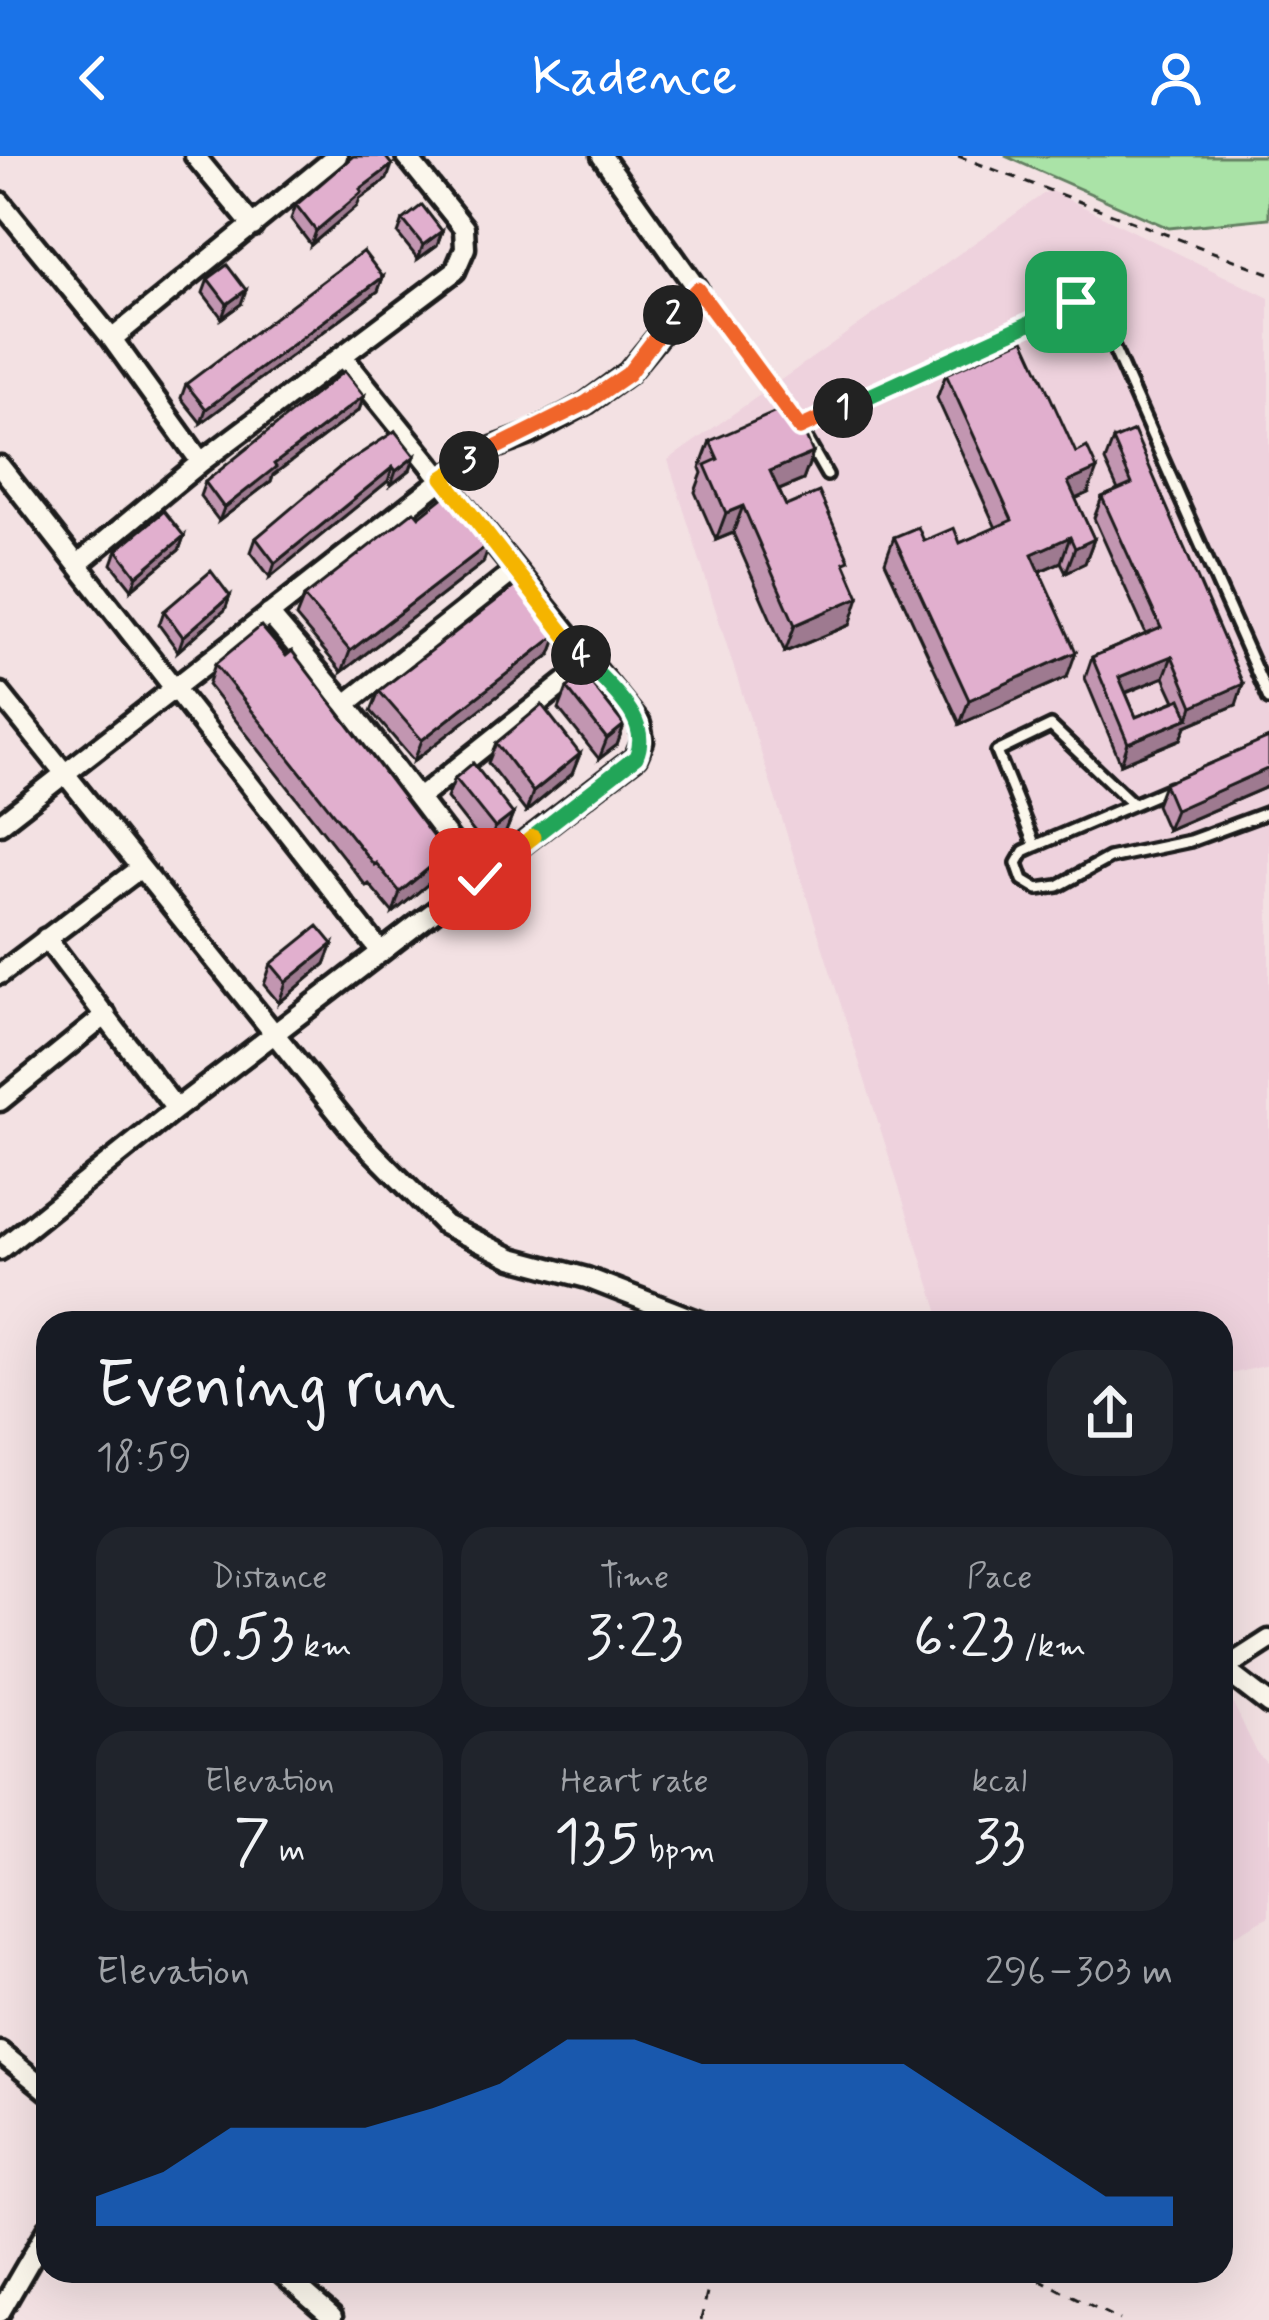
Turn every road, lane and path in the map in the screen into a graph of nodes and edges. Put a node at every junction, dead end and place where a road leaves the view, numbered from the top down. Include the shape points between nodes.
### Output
1 (195, 156) edge
2 (337, 156) edge
3 (406, 156) edge
4 (602, 156) edge
5 (958, 156) edge
6 (0, 202) edge
7 (253, 226) junction
8 (1269, 273) edge
9 (697, 289) junction
10 (112, 339) junction
11 (343, 357) junction
12 (800, 428) junction
13 (201, 462) junction
14 (0, 466) edge
15 (827, 475) dead end
16 (443, 478) junction
17 (79, 563) junction
18 (514, 571) junction
19 (269, 614) junction
20 (588, 664) junction
21 (173, 689) junction
22 (0, 693) edge
23 (1269, 699) edge
24 (346, 704) junction
25 (66, 772) junction
26 (1191, 779) edge
27 (419, 798) junction
28 (1133, 804) junction
29 (1269, 812) edge
30 (0, 824) edge
31 (1035, 846) junction
32 (139, 869) junction
33 (480, 879) junction
34 (46, 938) junction
35 (381, 952) junction
36 (0, 974) edge
37 (106, 1015) junction
38 (275, 1035) junction
39 (0, 1101) edge
40 (176, 1109) junction
41 (0, 1250) edge
42 (673, 1311) edge
43 (1269, 1640) edge
44 (1233, 1662) edge
45 (1233, 1676) edge
46 (1269, 1704) edge
47 (0, 2052) edge
48 (36, 2082) edge
49 (36, 2249) edge
50 (293, 2283) edge
51 (709, 2283) edge
52 (1047, 2283) edge
53 (0, 2312) edge
54 (332, 2317) dead end
55 (701, 2320) edge
56 (1120, 2320) edge

1 - 7 street
2 - 7 street
3 - 11 street via 464,228 465,248 455,271
4 - 9 street
5 - 8 path
6 - 10 street
7 - 10 street
9 - 12 lane
9 - 16 street via 628,374
10 - 13 street
11 - 13 street
11 - 16 street
12 - 15 lane
12 - 23 lane via 1076,302 1089,305
13 - 17 street
14 - 17 street
16 - 18 street
16 - 19 street
17 - 21 street
18 - 20 street
18 - 24 street
19 - 21 street
19 - 24 street
20 - 27 street
20 - 33 street via 640,724 636,757
21 - 25 street
21 - 35 street
22 - 25 street
24 - 27 street
25 - 30 street
25 - 32 street
26 - 28 lane
27 - 33 street
28 - 31 lane
28 - 31 lane via 1051,726 997,752
29 - 31 lane via 1190,841 1109,858 1038,889 1023,880 1017,863
32 - 34 street
32 - 38 street
33 - 35 street
34 - 36 street
34 - 37 street
35 - 38 street
37 - 39 street
37 - 40 street
38 - 40 street
38 - 42 street via 356,1135 446,1225 512,1258
40 - 41 street
43 - 44 street
45 - 46 street
47 - 48 street
49 - 53 street
50 - 54 street
51 - 55 path
52 - 56 path

